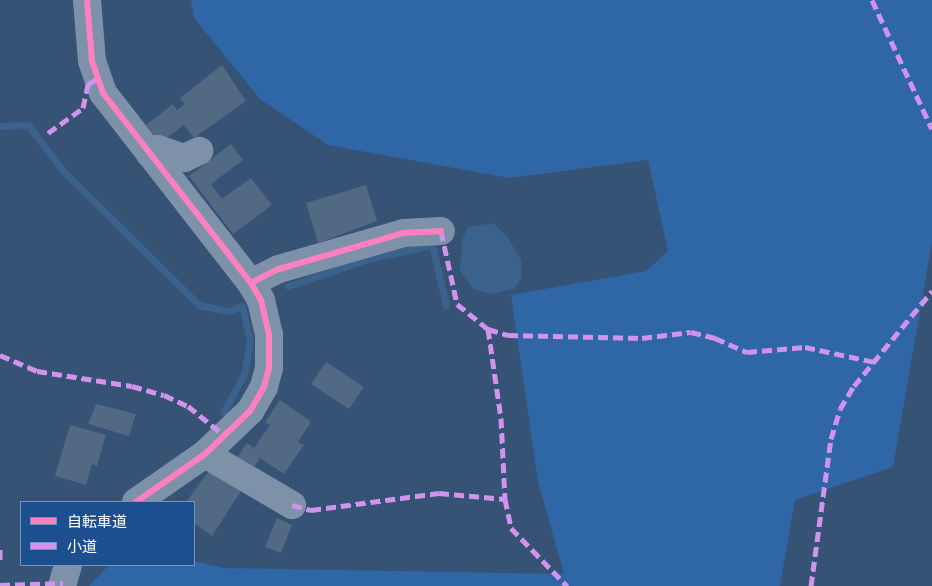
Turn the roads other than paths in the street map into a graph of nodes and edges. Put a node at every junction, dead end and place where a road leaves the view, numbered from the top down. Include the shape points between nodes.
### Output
1 (87, 0) edge
2 (199, 151) dead end
3 (150, 154) junction
4 (441, 231) dead end
5 (251, 283) junction
6 (205, 454) junction
7 (137, 501) edge
8 (292, 505) dead end
9 (68, 566) edge
10 (62, 586) edge

1 - 3 street via 87,26 97,80 113,107
2 - 3 street via 184,158 158,149
3 - 5 street
4 - 5 street via 404,233 279,268
5 - 6 street via 261,300 269,334 269,368 264,386 239,424
6 - 7 street
6 - 8 street
9 - 10 street

